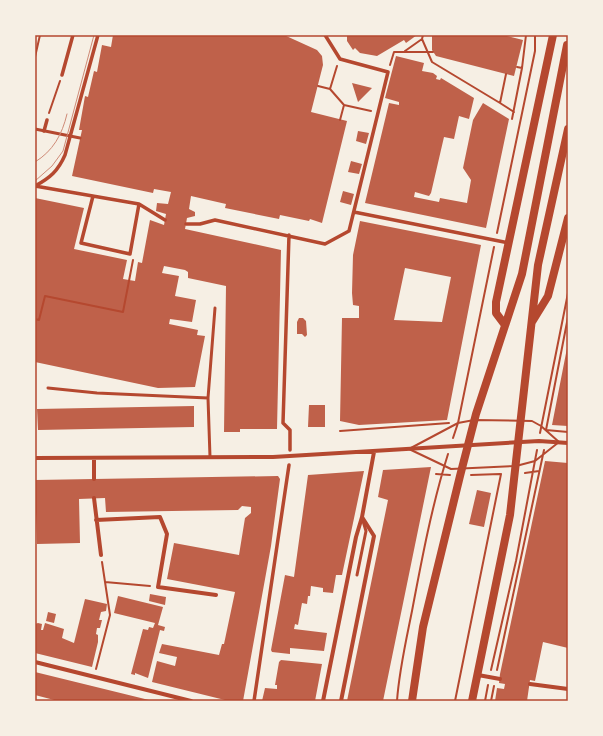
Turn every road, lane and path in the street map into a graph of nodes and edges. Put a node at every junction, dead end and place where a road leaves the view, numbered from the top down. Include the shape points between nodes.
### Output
1 (40, 35) edge
2 (73, 35) edge
3 (98, 35) edge
4 (325, 35) edge
5 (423, 35) edge
6 (526, 35) edge
7 (535, 35) edge
8 (553, 35) edge
9 (422, 39) junction
10 (567, 45) edge
11 (428, 51) junction
12 (405, 52) junction
13 (433, 52) dead end
14 (35, 57) edge
15 (340, 59) junction
16 (517, 67) dead end
17 (522, 68) junction
18 (388, 72) junction
19 (506, 74) dead end
20 (62, 75) dead end
21 (58, 86) dead end
22 (318, 86) dead end
23 (330, 89) junction
24 (500, 104) junction
25 (344, 105) junction
26 (52, 106) dead end
27 (514, 112) junction
28 (378, 113) junction
29 (512, 119) dead end
30 (47, 120) dead end
31 (340, 120) dead end
32 (35, 129) edge
33 (568, 129) edge
34 (44, 130) junction
35 (70, 136) junction
36 (80, 138) dead end
37 (35, 186) edge
38 (93, 196) junction
39 (138, 204) junction
40 (354, 212) junction
41 (568, 218) edge
42 (165, 220) dead end
43 (186, 224) dead end
44 (288, 235) junction
45 (495, 241) junction
46 (510, 244) junction
47 (130, 254) junction
48 (568, 293) edge
49 (215, 308) dead end
50 (568, 317) edge
51 (35, 319) edge
52 (505, 325) junction
53 (530, 325) junction
54 (48, 388) dead end
55 (208, 398) junction
56 (474, 420) junction
57 (521, 421) junction
58 (449, 422) dead end
59 (458, 423) junction
60 (546, 430) junction
61 (340, 431) dead end
62 (568, 432) edge
63 (546, 442) junction
64 (559, 442) junction
65 (518, 443) junction
66 (568, 443) edge
67 (451, 446) junction
68 (469, 446) junction
69 (409, 449) junction
70 (290, 450) dead end
71 (374, 452) junction
72 (543, 455) junction
73 (210, 457) junction
74 (35, 458) edge
75 (94, 458) junction
76 (536, 461) junction
77 (289, 465) dead end
78 (444, 467) junction
79 (463, 467) junction
80 (516, 470) junction
81 (539, 471) junction
82 (534, 472) junction
83 (436, 474) dead end
84 (501, 474) junction
85 (442, 475) junction
86 (460, 476) junction
87 (94, 479) dead end
88 (94, 498) dead end
89 (362, 517) junction
90 (96, 520) junction
91 (101, 555) joint
92 (357, 575) dead end
93 (105, 582) junction
94 (158, 587) junction
95 (216, 595) dead end
96 (35, 662) edge
97 (478, 674) junction
98 (94, 677) junction
99 (490, 677) junction
100 (498, 678) junction
101 (530, 684) dead end
102 (568, 689) edge
103 (191, 701) edge
104 (254, 701) edge
105 (324, 701) edge
106 (341, 701) edge
107 (398, 701) edge
108 (412, 701) edge
109 (455, 701) edge
110 (472, 701) edge
111 (485, 701) edge
112 (491, 701) edge

1 - 14 path
2 - 20 street
3 - 35 street
4 - 15 street
5 - 9 path
6 - 17 path
7 - 45 path via 535,51
8 - 46 main road
9 - 11 path
9 - 12 path
10 - 52 main road via 522,274
11 - 12 path
11 - 13 path
11 - 24 path via 432,62
12 - 18 path via 394,52
15 - 18 street
15 - 23 path
16 - 17 path
17 - 27 path
18 - 28 street
19 - 24 path
21 - 26 path
22 - 23 path
23 - 25 path
24 - 27 path
25 - 28 path
25 - 31 path
27 - 29 path
28 - 40 street
30 - 34 street
32 - 34 lane
33 - 53 main road via 538,265
34 - 35 lane
35 - 36 lane
35 - 37 street via 58,168 49,178
37 - 38 street
38 - 39 street
38 - 47 street via 81,243
39 - 42 street
39 - 47 street
40 - 44 street via 349,231 325,244
40 - 45 street
41 - 53 main road via 548,296
43 - 44 street via 215,220
44 - 70 street via 283,423 290,430
45 - 46 street
45 - 59 path
46 - 52 main road via 496,308 496,313
47 - 51 path via 133,261 123,312 45,296 39,320
48 - 57 path via 541,426 532,421
49 - 55 lane
50 - 60 path
52 - 56 main road
53 - 57 main road
54 - 55 lane
55 - 73 lane
56 - 57 path
56 - 59 path
56 - 68 main road
57 - 65 main road
58 - 61 path
59 - 67 path
59 - 69 path
60 - 62 path
60 - 63 path
63 - 64 street
63 - 65 street
63 - 72 path
64 - 66 street
64 - 72 path
65 - 68 street
65 - 80 main road
67 - 68 street
67 - 69 street
67 - 78 path
68 - 79 main road
69 - 71 street
69 - 78 path
71 - 73 street
71 - 89 street
72 - 76 path
72 - 81 path
73 - 75 street
74 - 75 street
75 - 87 street
76 - 80 path
76 - 82 path
77 - 104 street
78 - 79 path
78 - 85 path
79 - 80 path
79 - 86 main road
80 - 82 path
80 - 84 path
80 - 97 main road via 510,515
81 - 82 path
81 - 100 path
82 - 99 path
83 - 85 path
84 - 86 path
84 - 109 path
85 - 86 path
85 - 107 path via 415,592 399,679
86 - 108 main road via 423,627
88 - 90 street
89 - 92 lane via 366,531
89 - 105 street
89 - 106 street via 374,536
90 - 91 street
90 - 94 street via 160,517 167,534
91 - 93 path
93 - 94 path
93 - 98 path via 110,614
94 - 95 street
96 - 98 street
97 - 99 street
97 - 110 main road
98 - 103 street
99 - 100 street
99 - 111 path
100 - 112 path
101 - 102 street

